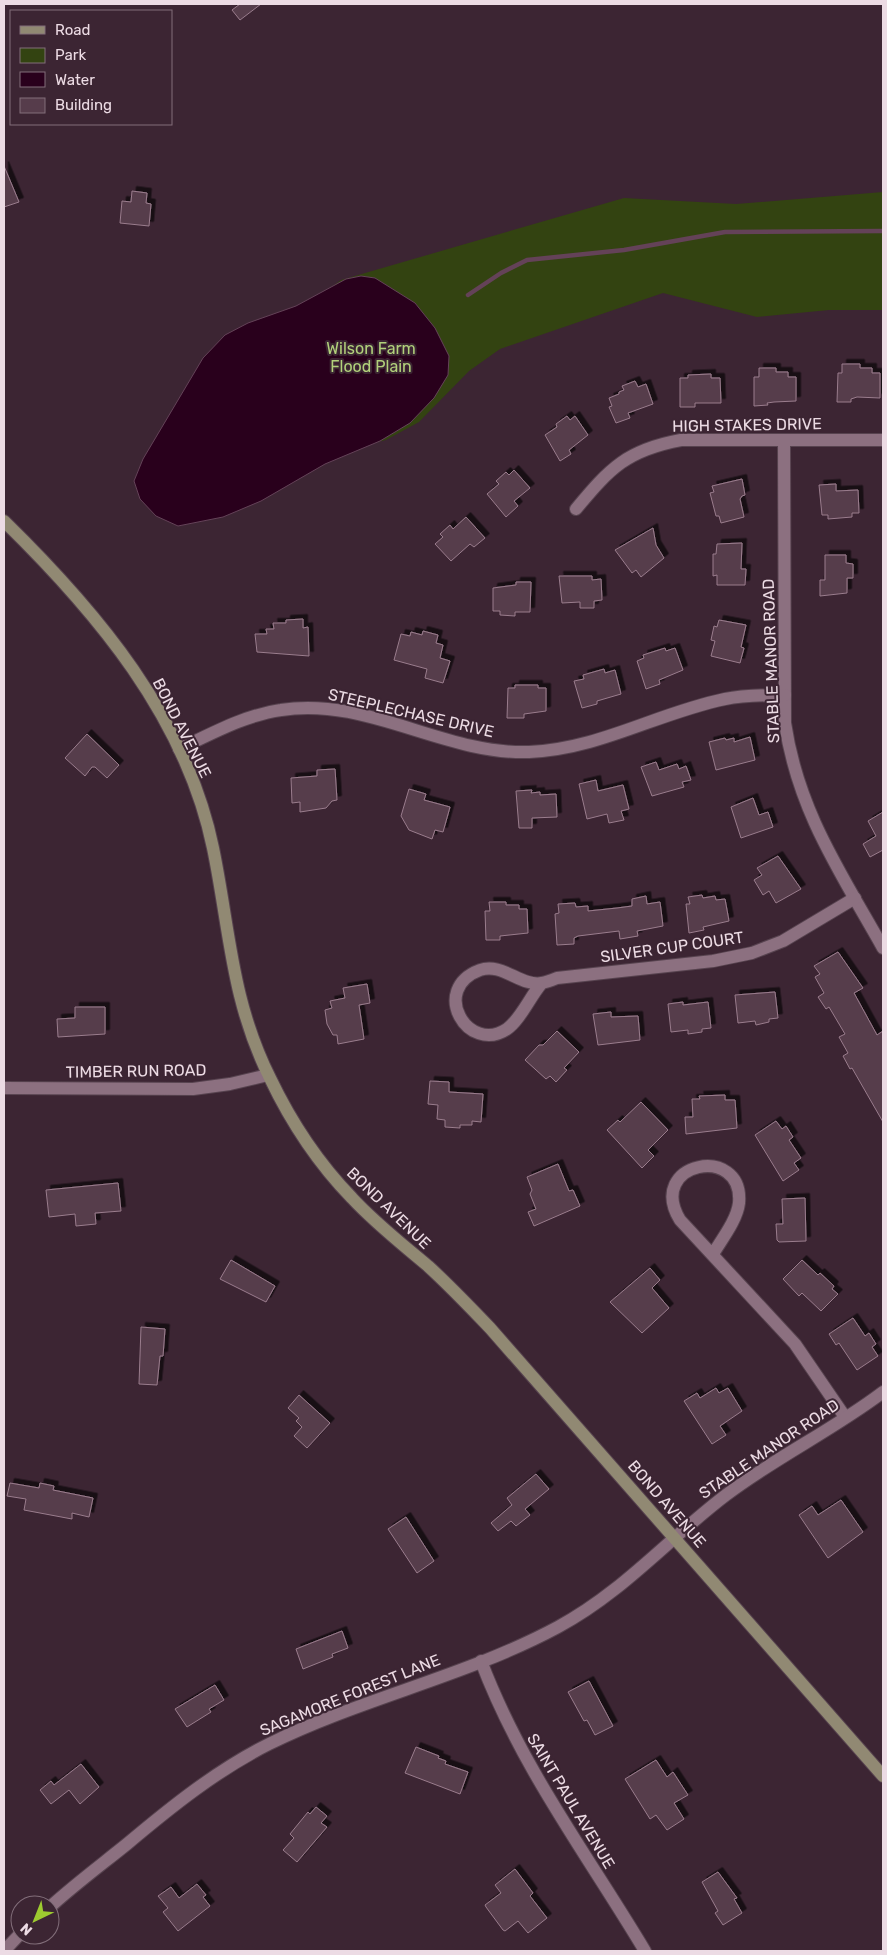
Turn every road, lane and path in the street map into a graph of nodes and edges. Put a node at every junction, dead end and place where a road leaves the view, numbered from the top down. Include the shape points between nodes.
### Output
1 (784, 440) junction
2 (883, 440) edge
3 (576, 509) dead end
4 (4, 520) edge
5 (785, 695) junction
6 (179, 749) junction
7 (855, 898) junction
8 (883, 948) edge
9 (541, 984) junction
10 (268, 1075) junction
11 (4, 1088) edge
12 (713, 1254) junction
13 (883, 1392) edge
14 (845, 1416) junction
15 (675, 1538) junction
16 (481, 1661) junction
17 (883, 1776) edge
18 (60, 1899) edge
19 (645, 1951) edge

1 - 2 street, HIGH STAKES DRIVE
1 - 3 street, HIGH STAKES DRIVE via 681,440 657,444 618,463
1 - 5 street, STABLE MANOR ROAD
4 - 6 street, BOND AVENUE via 83,603 122,652
5 - 6 street, STEEPLECHASE DRIVE via 726,699 594,742 552,750 526,752 482,748 340,710 301,708 242,720
5 - 7 street, STABLE MANOR ROAD via 789,747 805,803
6 - 10 street, BOND AVENUE via 194,783 213,846 240,1002
7 - 8 street, STABLE MANOR ROAD
7 - 9 street, SILVER CUP COURT via 783,941 752,953 713,961 556,978
9 - 9 street via 498,970 483,969 457,990 457,1013 475,1032 498,1033 517,1019
10 - 11 street, TIMBER RUN ROAD via 193,1089
10 - 15 street, BOND AVENUE via 307,1144 352,1198 455,1292
12 - 12 street via 673,1209 677,1180 700,1165 726,1172 739,1194 736,1212
12 - 14 street via 795,1344
13 - 14 street, STABLE MANOR ROAD
14 - 15 street, STABLE MANOR ROAD via 734,1489
15 - 16 street, SAGAMORE FOREST LANE via 621,1587 585,1612 524,1644
15 - 17 street, BOND AVENUE
16 - 18 street, SAGAMORE FOREST LANE via 268,1744 220,1772 169,1809
16 - 19 street, SAINT PAUL AVENUE via 498,1704 535,1776

